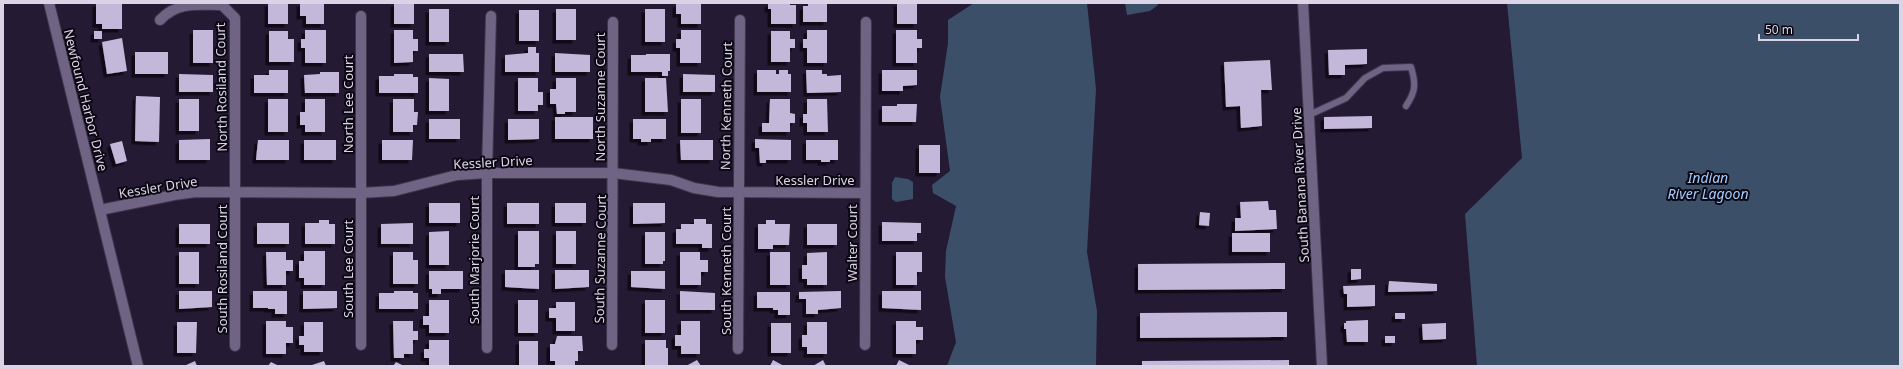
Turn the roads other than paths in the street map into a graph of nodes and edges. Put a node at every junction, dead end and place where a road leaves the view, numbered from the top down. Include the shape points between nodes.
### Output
1 (49, 3) edge
2 (1303, 3) edge
3 (361, 16) dead end
4 (491, 16) dead end
5 (160, 20) dead end
6 (740, 20) dead end
7 (613, 22) dead end
8 (866, 22) dead end
9 (1406, 106) dead end
10 (1309, 115) junction
11 (487, 173) junction
12 (613, 173) junction
13 (235, 192) junction
14 (360, 193) junction
15 (739, 193) junction
16 (864, 193) junction
17 (100, 210) junction
18 (361, 345) dead end
19 (865, 345) dead end
20 (235, 346) dead end
21 (612, 346) dead end
22 (487, 348) dead end
23 (738, 349) dead end
24 (138, 366) edge
25 (1322, 366) edge

1 - 17 street, Newfound Harbor Drive
2 - 10 street, South Banana River Drive
3 - 14 street, North Lee Court
4 - 11 street, South Marjorie Court
5 - 13 street, North Rosiland Court via 168,12 184,5 222,5 235,18
6 - 15 street, North Kenneth Court
7 - 12 street, North Suzanne Court
8 - 16 street, Walter Court
9 - 10 lane via 1413,95 1415,81 1411,67 1383,68 1365,78 1346,98
10 - 25 street, South Banana River Drive
11 - 12 street, Kessler Drive
11 - 14 street, Kessler Drive via 457,175 394,191
11 - 22 street, South Marjorie Court
12 - 15 street, Kessler Drive via 671,180 694,188 718,192
12 - 21 street, South Suzanne Court
13 - 14 street, Kessler Drive
13 - 17 street, Kessler Drive via 196,192
13 - 20 street, South Rosiland Court
14 - 18 street, South Lee Court
15 - 16 street, Kessler Drive
15 - 23 street, South Kenneth Court
16 - 19 street, Walter Court
17 - 24 street, Newfound Harbor Drive

